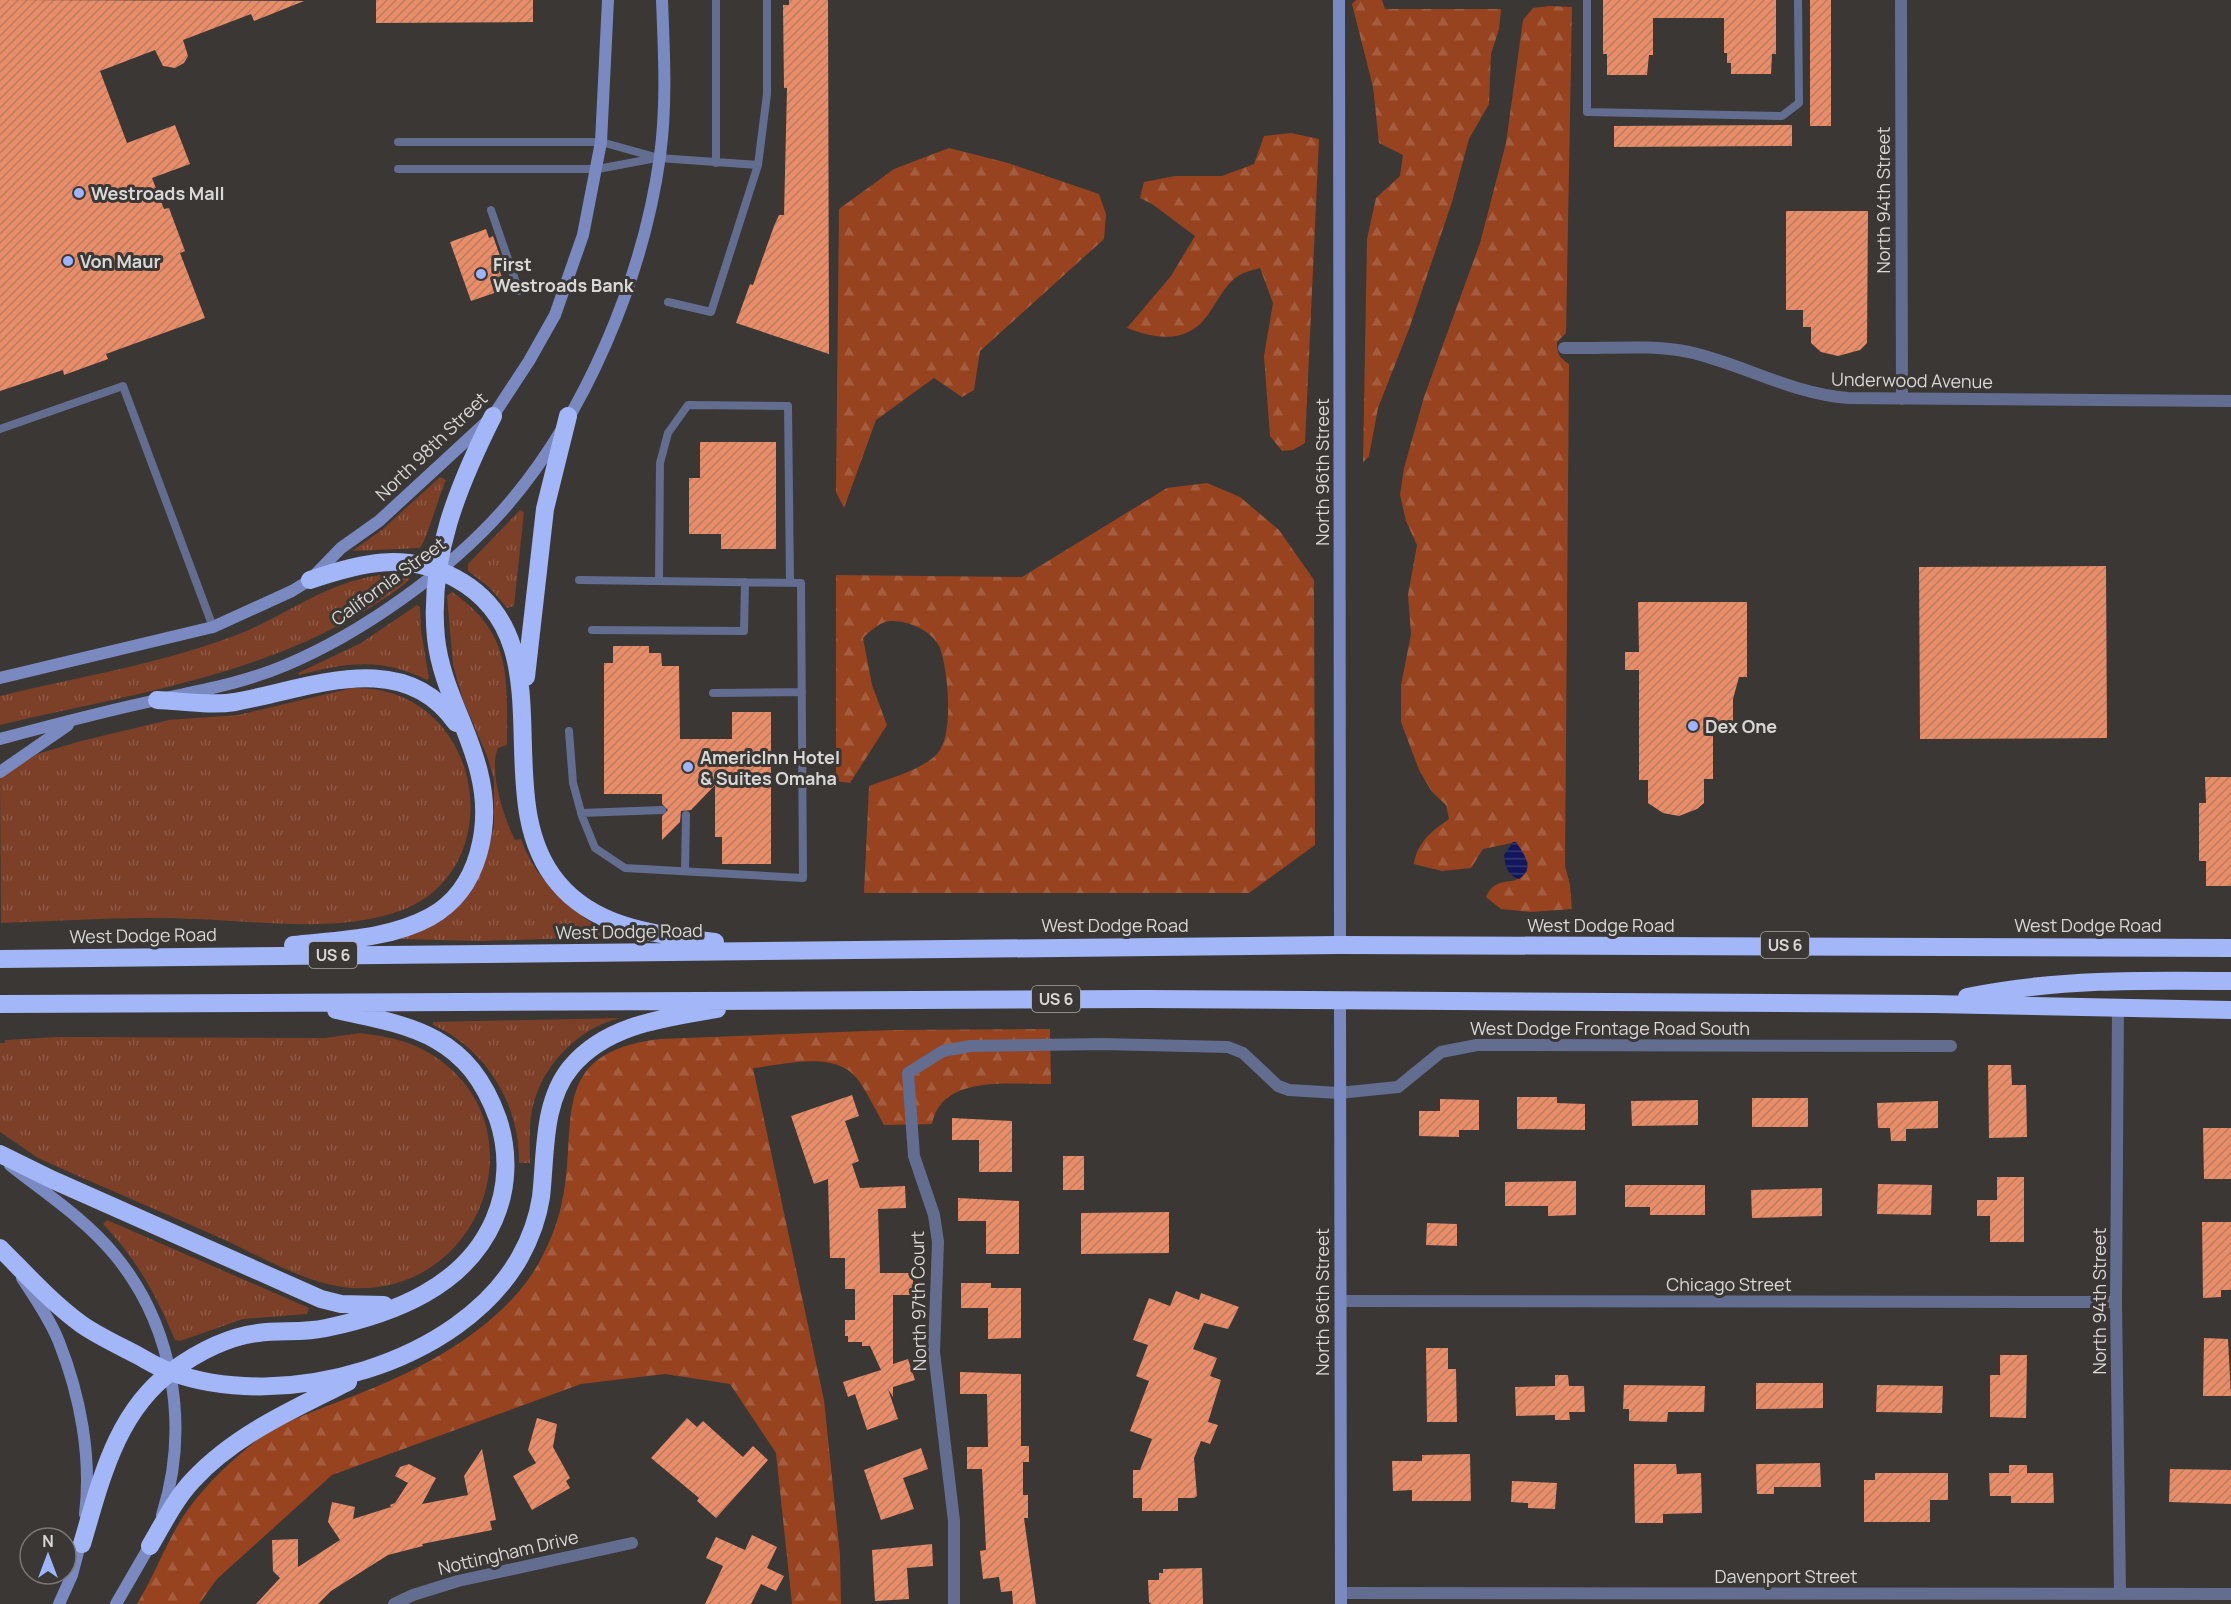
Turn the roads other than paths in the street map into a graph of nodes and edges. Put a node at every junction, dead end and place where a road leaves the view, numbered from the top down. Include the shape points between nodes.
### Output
1 (608, 0) edge
2 (662, 0) edge
3 (716, 0) edge
4 (767, 0) edge
5 (1339, 0) edge
6 (1587, 0) edge
7 (1798, 0) edge
8 (1901, 0) edge
9 (398, 142) dead end
10 (601, 142) junction
11 (659, 158) junction
12 (716, 163) junction
13 (758, 165) junction
14 (398, 169) dead end
15 (598, 169) junction
16 (491, 210) dead end
17 (519, 291) dead end
18 (668, 302) dead end
19 (1564, 348) dead end
20 (1902, 399) junction
21 (2231, 401) edge
22 (493, 416) junction
23 (568, 416) junction
24 (0, 429) edge
25 (438, 570) junction
26 (579, 579) dead end
27 (310, 580) junction
28 (659, 581) junction
29 (745, 582) junction
30 (790, 583) junction
31 (213, 627) junction
32 (592, 630) dead end
33 (0, 678) edge
34 (802, 692) junction
35 (713, 693) dead end
36 (157, 700) junction
37 (76, 719) junction
38 (522, 727) junction
39 (569, 731) dead end
40 (0, 739) edge
41 (467, 740) junction
42 (0, 772) edge
43 (662, 810) dead end
44 (581, 813) junction
45 (686, 815) dead end
46 (685, 871) junction
47 (1340, 945) junction
48 (2231, 948) edge
49 (774, 950) junction
50 (187, 955) junction
51 (0, 958) edge
52 (2231, 981) edge
53 (772, 1000) junction
54 (1340, 1000) junction
55 (0, 1004) edge
56 (305, 1004) junction
57 (1933, 1004) junction
58 (2118, 1008) junction
59 (2231, 1010) edge
60 (1951, 1046) dead end
61 (908, 1073) joint
62 (1339, 1093) junction
63 (0, 1156) edge
64 (0, 1248) edge
65 (415, 1299) junction
66 (1341, 1301) junction
67 (2116, 1302) junction
68 (390, 1361) junction
69 (170, 1372) junction
70 (632, 1543) dead end
71 (82, 1544) junction
72 (150, 1546) junction
73 (2120, 1594) junction
74 (2231, 1594) edge
75 (1341, 1598) edge
76 (59, 1604) edge
77 (116, 1604) edge
78 (394, 1604) edge
79 (954, 1604) edge

1 - 10 street, North 98th Street
2 - 11 street via 665,72
3 - 12 lane
4 - 13 lane via 767,94
5 - 47 street, North 96th Street
6 - 7 lane via 1587,111 1782,116 1799,103
8 - 20 street, North 94th Street
9 - 10 lane
10 - 11 lane
10 - 15 street, North 98th Street
11 - 12 lane
11 - 15 lane
11 - 23 street via 642,239 622,300
12 - 13 lane
13 - 18 lane via 711,312
14 - 15 lane
15 - 22 street, North 98th Street via 578,253 555,315
16 - 17 lane
19 - 20 street, Underwood Avenue via 1676,350 1816,394
20 - 21 street, Underwood Avenue
22 - 25 highway via 454,501
22 - 27 street, North 98th Street via 379,521 341,548
23 - 25 street, California Street via 502,511
23 - 38 highway via 552,472 538,558
24 - 31 lane via 123,386
25 - 27 highway via 416,564 371,562
25 - 36 street, California Street via 368,622 325,647 231,686
25 - 38 highway via 469,587 494,610 514,650 521,688
25 - 41 highway via 436,639 451,700
26 - 28 lane
27 - 31 street
28 - 29 lane
28 - 30 lane via 660,463 668,433 688,405 788,406
29 - 30 lane
29 - 32 lane via 744,631
30 - 34 lane via 801,583
31 - 33 street
34 - 35 lane
34 - 46 lane via 803,878
36 - 37 street, California Street
36 - 41 highway via 232,702 318,683 381,678 417,690 438,704
37 - 40 street, California Street
37 - 42 street
38 - 49 highway via 529,820 546,866 571,897 620,925
39 - 44 lane via 573,783
41 - 50 highway via 479,771 485,805 479,855 470,876 454,897 432,916 356,939
43 - 44 lane
44 - 46 lane via 595,848 626,868
45 - 46 lane
47 - 48 highway, West Dodge Road / US 6
47 - 49 highway, West Dodge Road / US 6
49 - 50 highway, West Dodge Road / US 6
50 - 51 highway, West Dodge Road / US 6
52 - 57 highway via 2078,982
53 - 54 highway, US 6
53 - 56 highway, US 6
53 - 68 highway via 632,1027 607,1036 588,1049 557,1089 549,1120 541,1200 520,1257 471,1315
54 - 57 highway, US 6
54 - 62 street, North 96th Street
55 - 56 highway, US 6
56 - 65 highway via 397,1023 438,1040 480,1082 494,1109 506,1158 499,1209 477,1252 459,1272
57 - 58 highway, US 6
58 - 59 highway, US 6
58 - 67 street, North 94th Street
60 - 62 street, West Dodge Frontage Road South via 1477,1045 1441,1053 1398,1087
61 - 62 street, West Dodge Frontage Road South via 943,1051 970,1046 1214,1046 1237,1050 1271,1080 1289,1090
61 - 79 street, North 97th Court via 914,1156 934,1215 938,1242 934,1352 954,1521
62 - 66 street, North 96th Street
63 - 65 highway via 321,1299 366,1307
63 - 69 street via 114,1253 140,1288 158,1327
64 - 69 highway via 82,1325
64 - 71 street via 55,1334 78,1401 87,1468
65 - 69 highway via 325,1328 238,1337 195,1355
66 - 67 street, Chicago Street
66 - 75 street, North 96th Street
67 - 73 street, North 94th Street
68 - 69 highway via 292,1386 248,1387 206,1382
68 - 72 highway via 256,1429 230,1449 192,1480
69 - 71 highway via 130,1415 116,1441
69 - 72 street via 177,1444 173,1476
70 - 78 street, Nottingham Drive via 458,1581
71 - 76 street
72 - 77 street
73 - 74 street, Davenport Street
73 - 75 street, Davenport Street

